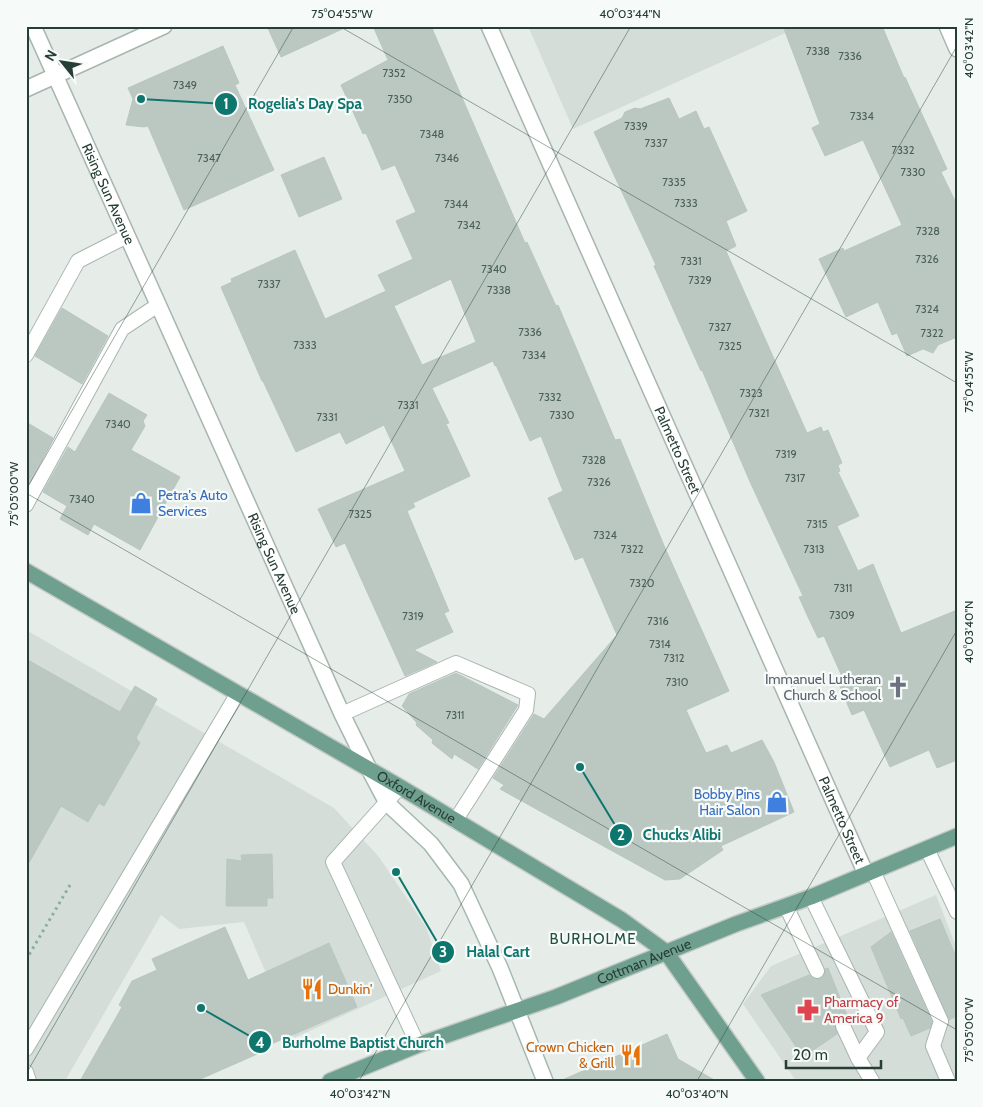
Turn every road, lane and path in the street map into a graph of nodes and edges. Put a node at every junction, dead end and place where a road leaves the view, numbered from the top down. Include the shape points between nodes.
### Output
1 (33, 26) edge
2 (164, 26) edge
3 (489, 26) edge
4 (947, 26) edge
5 (957, 49) edge
6 (55, 77) junction
7 (26, 89) edge
8 (127, 236) junction
9 (158, 305) junction
10 (26, 355) edge
11 (26, 505) edge
12 (26, 571) edge
13 (238, 693) junction
14 (342, 714) junction
15 (369, 769) junction
16 (400, 787) junction
17 (387, 803) junction
18 (455, 821) junction
19 (957, 836) edge
20 (927, 849) junction
21 (870, 872) junction
22 (70, 885) dead end
23 (811, 897) junction
24 (786, 906) junction
25 (957, 912) edge
26 (666, 952) junction
27 (26, 960) edge
28 (817, 970) dead end
29 (516, 1011) junction
30 (843, 1026) dead end
31 (418, 1045) junction
32 (26, 1049) edge
33 (858, 1058) junction
34 (26, 1072) edge
35 (29, 1081) edge
36 (330, 1081) edge
37 (545, 1081) edge
38 (758, 1081) edge
39 (872, 1081) edge
40 (948, 1081) edge

1 - 6 street, Rising Sun Avenue
2 - 6 street
3 - 21 street, Palmetto Street
4 - 5 street
6 - 7 street
6 - 8 street, Rising Sun Avenue
8 - 9 street, Rising Sun Avenue
8 - 10 lane via 78,261
9 - 11 lane via 122,329
9 - 14 street, Rising Sun Avenue
12 - 13 main road, Oxford Avenue
13 - 15 main road, Oxford Avenue
13 - 32 lane
14 - 15 street, Rising Sun Avenue
14 - 18 lane via 456,663 528,694 526,710
15 - 16 main road, Oxford Avenue
15 - 17 street, Rising Sun Avenue
16 - 17 lane
16 - 18 main road, Oxford Avenue
17 - 29 street, Rising Sun Avenue via 431,844 461,884
17 - 31 lane via 333,862
18 - 26 main road, Oxford Avenue via 622,920
19 - 20 main road, Cottman Avenue
20 - 21 main road, Cottman Avenue
20 - 25 lane
21 - 23 main road, Cottman Avenue
21 - 40 lane via 941,1021 933,1046
22 - 27 path
23 - 24 main road, Cottman Avenue
23 - 33 lane via 877,1032
24 - 26 main road, Cottman Avenue
24 - 28 lane
26 - 29 main road, Cottman Avenue
26 - 38 main road, Oxford Avenue
29 - 31 main road, Cottman Avenue
29 - 37 street, Rising Sun Avenue
30 - 33 lane
31 - 36 main road, Cottman Avenue
33 - 39 lane
34 - 35 lane

